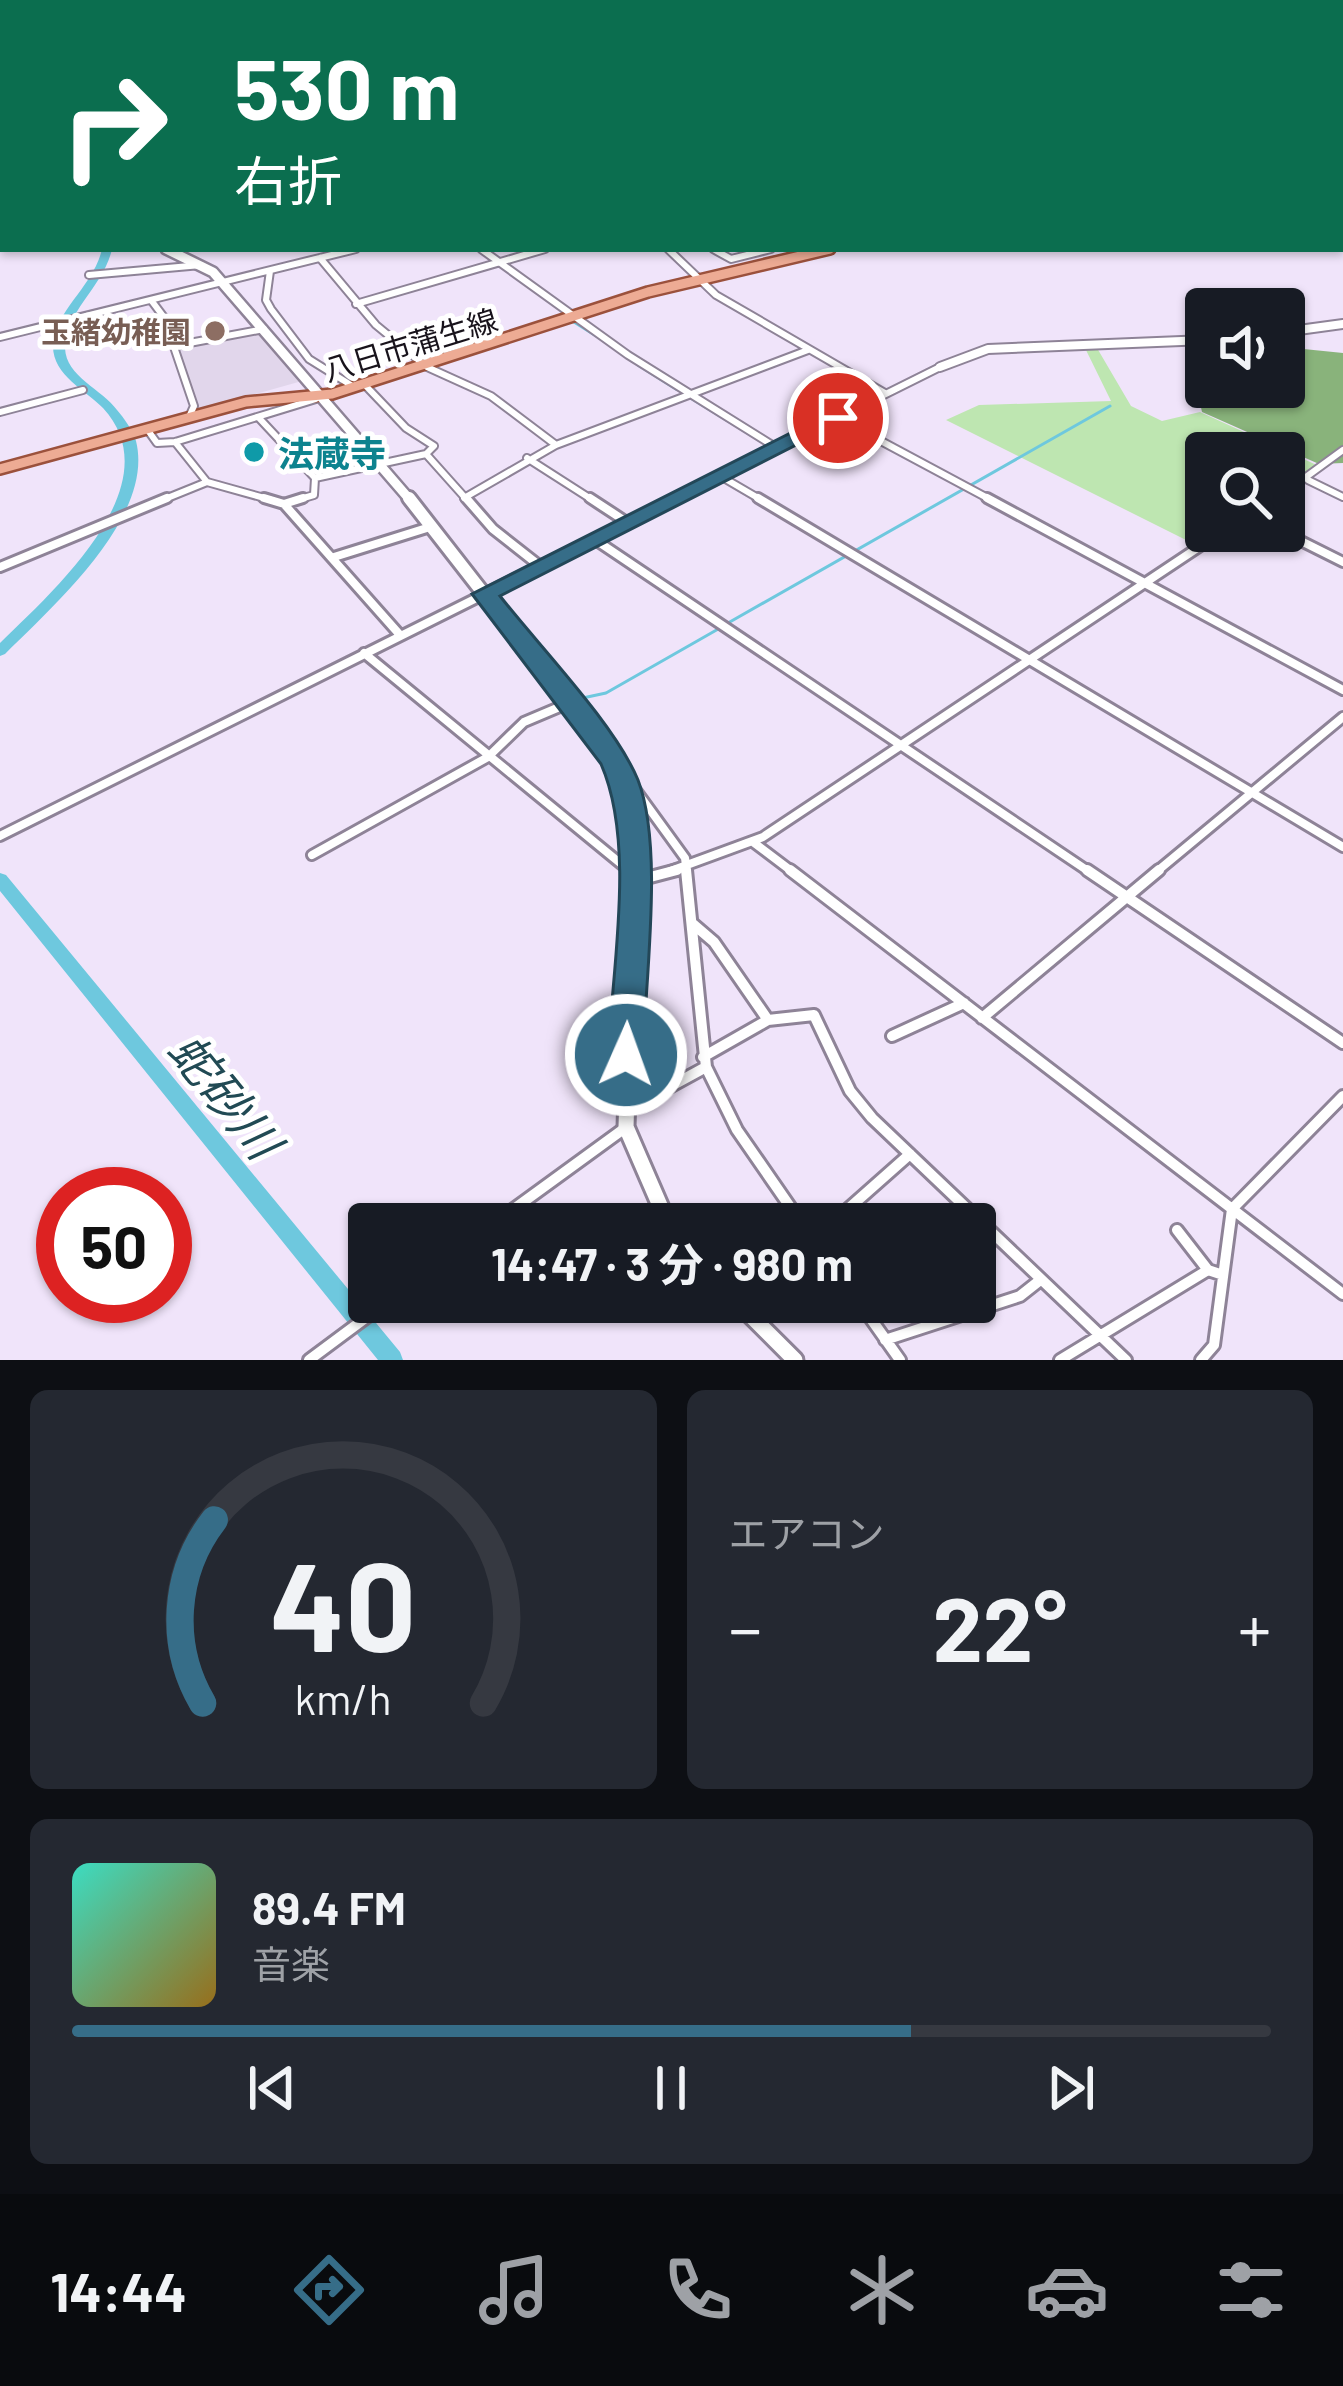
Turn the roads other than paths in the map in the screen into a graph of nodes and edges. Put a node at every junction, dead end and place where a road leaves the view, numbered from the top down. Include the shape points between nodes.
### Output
1 (187, 252) edge
2 (344, 252) edge
3 (485, 252) edge
4 (535, 252) edge
5 (672, 252) edge
6 (717, 252) edge
7 (767, 252) edge
8 (802, 252) edge
9 (761, 257) junction
10 (320, 258) junction
11 (499, 263) junction
12 (204, 265) junction
13 (270, 271) junction
14 (89, 274) dead end
15 (703, 278) junction
16 (223, 283) junction
17 (151, 300) junction
18 (356, 304) junction
19 (573, 317) junction
20 (1343, 324) edge
21 (264, 329) junction
22 (1305, 329) edge
23 (0, 338) edge
24 (1185, 341) edge
25 (184, 344) junction
26 (808, 350) junction
27 (427, 367) junction
28 (940, 367) joint
29 (360, 386) junction
30 (83, 390) dead end
31 (691, 394) junction
32 (886, 394) junction
33 (323, 396) junction
34 (0, 412) edge
35 (189, 417) junction
36 (258, 417) junction
37 (838, 418) junction
38 (142, 429) junction
39 (175, 442) junction
40 (556, 445) junction
41 (777, 448) junction
42 (1343, 450) edge
43 (426, 454) junction
44 (527, 458) junction
45 (382, 464) junction
46 (0, 469) edge
47 (720, 477) junction
48 (315, 478) junction
49 (1306, 479) joint
50 (207, 482) junction
51 (1343, 497) edge
52 (464, 498) junction
53 (284, 503) junction
54 (627, 522) junction
55 (433, 526) junction
56 (594, 539) junction
57 (1305, 543) edge
58 (1192, 552) edge
59 (334, 556) junction
60 (1343, 562) edge
61 (540, 566) junction
62 (0, 567) edge
63 (1145, 583) junction
64 (485, 594) junction
65 (400, 635) junction
66 (364, 653) junction
67 (1030, 659) junction
68 (1343, 690) edge
69 (570, 703) junction
70 (1343, 718) edge
71 (901, 745) junction
72 (488, 757) junction
73 (614, 761) junction
74 (1250, 793) junction
75 (0, 836) edge
76 (753, 842) junction
77 (1343, 848) edge
78 (311, 855) dead end
79 (687, 868) junction
80 (631, 877) junction
81 (1124, 899) junction
82 (693, 924) junction
83 (964, 1003) junction
84 (982, 1018) junction
85 (768, 1020) junction
86 (892, 1036) dead end
87 (1343, 1043) edge
88 (705, 1062) junction
89 (1343, 1096) edge
90 (625, 1112) junction
91 (626, 1127) junction
92 (910, 1154) junction
93 (522, 1203) edge
94 (659, 1203) edge
95 (787, 1203) edge
96 (855, 1203) edge
97 (1232, 1209) junction
98 (1177, 1230) dead end
99 (1208, 1270) junction
100 (1223, 1275) junction
101 (1039, 1281) junction
102 (1343, 1294) edge
103 (359, 1323) edge
104 (758, 1323) edge
105 (874, 1323) edge
106 (1102, 1334) junction
107 (886, 1340) junction
108 (309, 1360) edge
109 (795, 1360) edge
110 (900, 1360) edge
111 (1060, 1360) edge
112 (1126, 1360) edge
113 (1201, 1360) edge

1 - 12 main road
2 - 10 street
3 - 11 street
4 - 11 street
5 - 15 street
6 - 9 street via 725,259
7 - 9 street
8 - 9 main road, 八日市蒲生線
9 - 15 main road, 八日市蒲生線
10 - 13 street
10 - 18 street
11 - 18 street
11 - 19 street
12 - 14 street
12 - 16 main road
13 - 16 street
13 - 29 street via 266,300 308,359
15 - 19 main road, 八日市蒲生線
15 - 26 street via 716,295
16 - 17 street
16 - 21 main road
17 - 23 street
17 - 25 street
18 - 27 street
19 - 27 main road, 八日市蒲生線
19 - 31 street
20 - 22 street
21 - 25 street
21 - 33 main road
24 - 28 street via 988,349
25 - 35 street via 174,347 194,406
26 - 31 street
26 - 32 street
27 - 29 main road, 八日市蒲生線
27 - 40 street via 491,396
28 - 32 street
29 - 33 main road, 八日市蒲生線
29 - 43 street via 434,446
30 - 34 street
31 - 40 street
31 - 41 street
32 - 37 street
33 - 35 main road, 八日市蒲生線
33 - 36 street
33 - 45 main road
35 - 38 main road, 八日市蒲生線
36 - 39 street
36 - 48 street
37 - 41 street
37 - 63 street
38 - 39 street via 157,443
38 - 46 main road, 八日市蒲生線
39 - 50 street
40 - 44 street
41 - 47 street
42 - 49 street
43 - 45 street
43 - 52 street
44 - 52 street
44 - 54 street
45 - 48 street
45 - 55 main road
47 - 54 street
47 - 67 street
48 - 53 street via 314,495
49 - 51 street
50 - 53 street
50 - 62 street
52 - 61 street
53 - 59 street
54 - 56 street
55 - 59 street
55 - 64 main road
56 - 61 street
56 - 71 street
57 - 60 street
58 - 63 street
59 - 65 street
61 - 64 street
63 - 67 street
63 - 68 street
64 - 65 street
64 - 69 main road
65 - 66 street
66 - 72 street
66 - 75 street
67 - 71 street
67 - 74 street
69 - 72 street via 524,722
69 - 73 main road
70 - 74 street
71 - 76 street
71 - 81 street
72 - 78 street
72 - 80 street
73 - 79 street
73 - 80 main road via 632,810
74 - 77 street
74 - 81 street
76 - 79 street
76 - 83 street
79 - 80 street
79 - 82 street
80 - 90 main road
81 - 84 street
81 - 87 street
82 - 85 street
82 - 88 street
83 - 84 street
83 - 86 street
84 - 97 street
85 - 88 street
85 - 92 street via 814,1015 850,1090
88 - 90 street
88 - 95 street via 737,1130
89 - 97 street
90 - 91 main road
91 - 93 street
91 - 94 main road
92 - 96 street
92 - 101 street
97 - 100 street
97 - 102 street
98 - 99 street
99 - 100 street
99 - 106 street
100 - 113 street via 1214,1345
101 - 106 street
101 - 107 street via 1020,1296
103 - 108 street
104 - 109 main road
105 - 107 street
106 - 111 street
106 - 112 street
107 - 110 street

